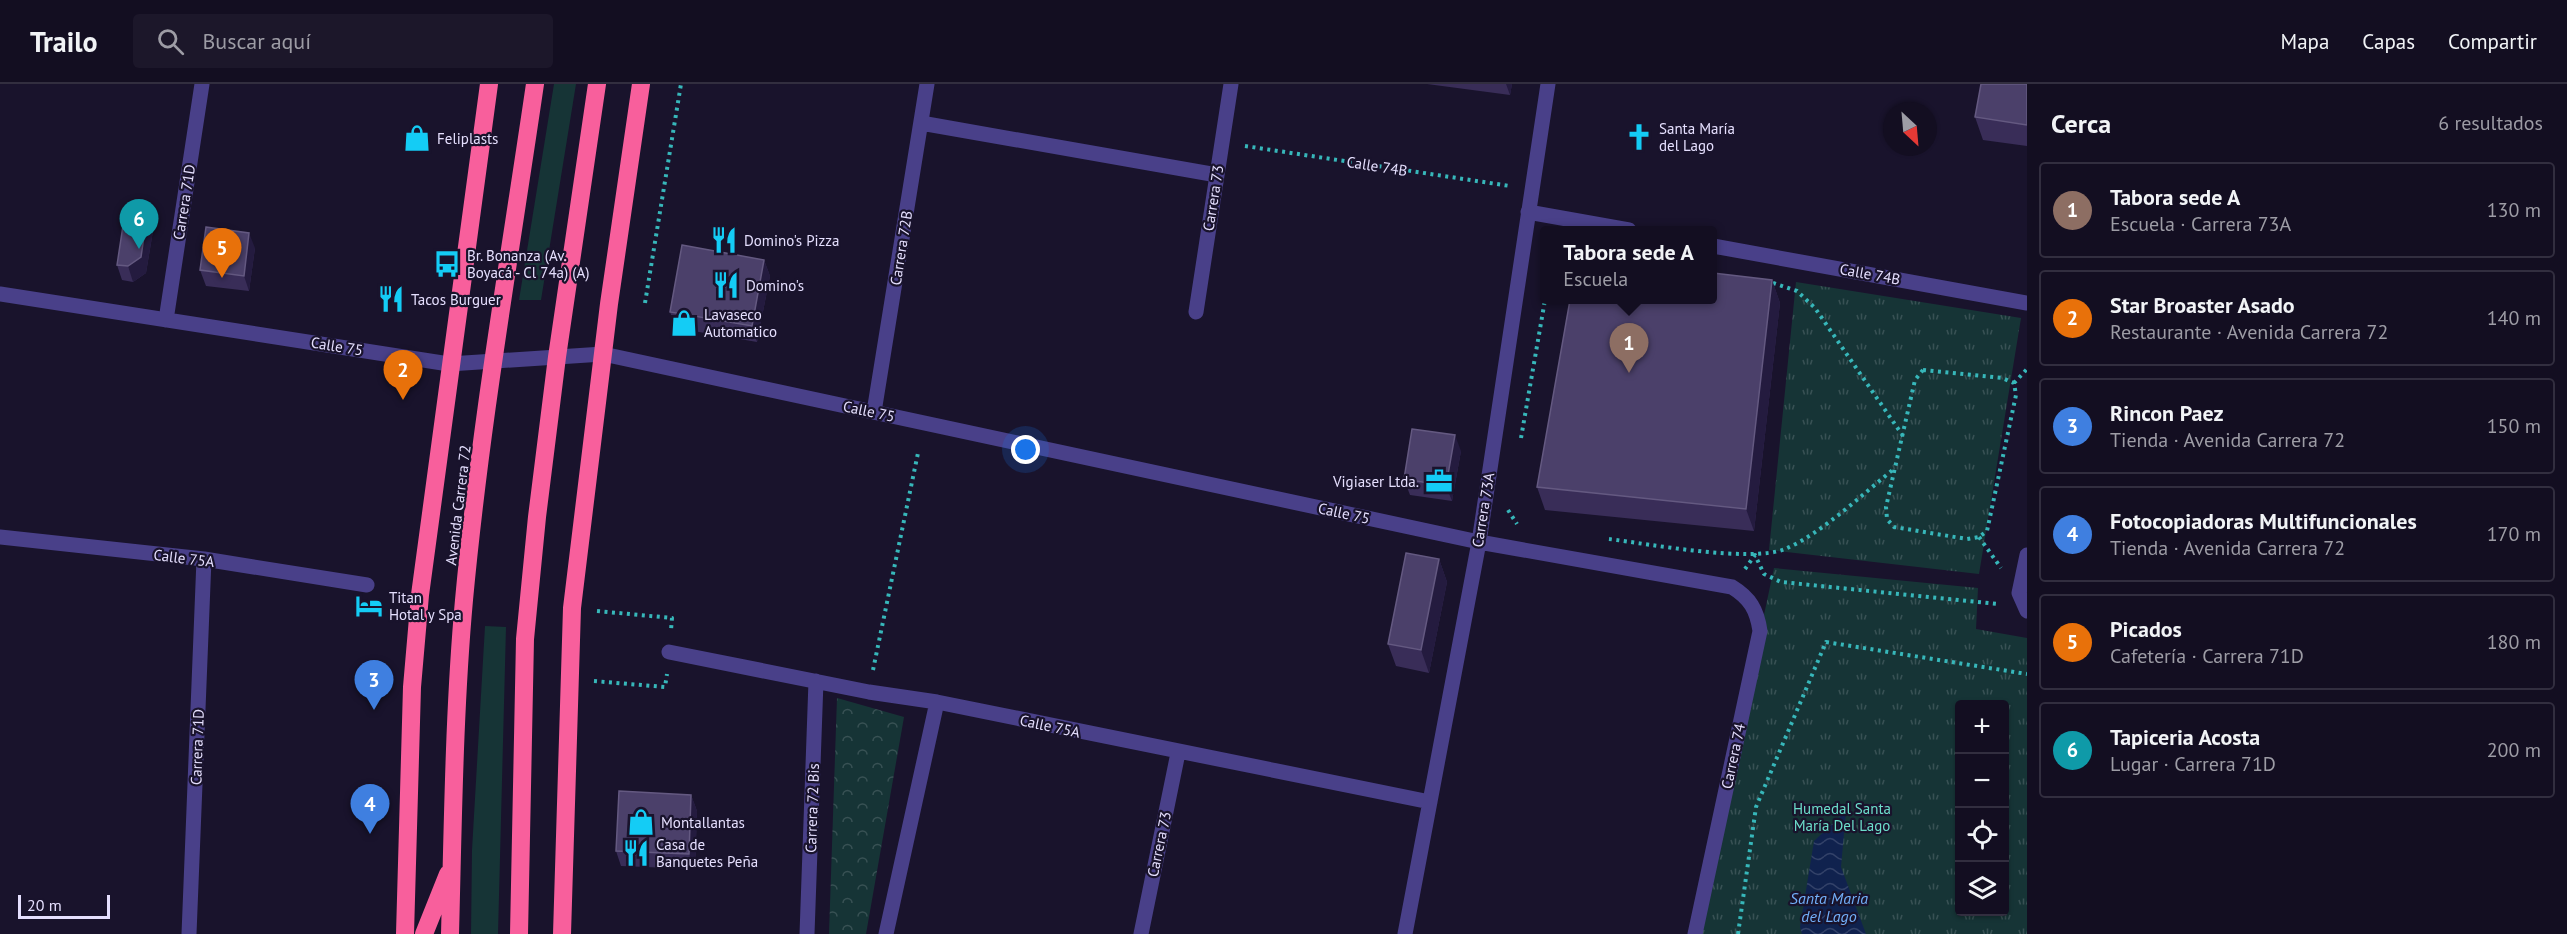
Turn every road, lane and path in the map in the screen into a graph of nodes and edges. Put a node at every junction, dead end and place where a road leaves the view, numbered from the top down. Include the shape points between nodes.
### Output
1 (202, 84) edge
2 (489, 84) edge
3 (535, 84) edge
4 (597, 84) edge
5 (641, 84) edge
6 (681, 84) edge
7 (927, 84) edge
8 (1231, 84) edge
9 (1548, 84) edge
10 (921, 123) junction
11 (1222, 142) junction
12 (1217, 175) junction
13 (1532, 189) junction
14 (1528, 212) junction
15 (1602, 226) edge
16 (1717, 247) edge
17 (1772, 282) edge
18 (0, 294) edge
19 (645, 303) dead end
20 (2027, 303) edge
21 (1544, 304) edge
22 (1196, 312) dead end
23 (166, 320) junction
24 (603, 354) junction
25 (557, 357) junction
26 (494, 361) junction
27 (449, 364) junction
28 (2027, 369) edge
29 (2014, 383) junction
30 (874, 412) junction
31 (1903, 437) junction
32 (1521, 440) dead end
33 (918, 453) dead end
34 (1895, 468) junction
35 (1510, 498) dead end
36 (1524, 530) dead end
37 (0, 537) edge
38 (1605, 539) dead end
39 (1479, 542) junction
40 (1755, 555) junction
41 (2027, 555) edge
42 (204, 560) junction
43 (367, 585) dead end
44 (1732, 587) joint
45 (2023, 604) edge
46 (572, 608) junction
47 (669, 652) junction
48 (2027, 674) edge
49 (569, 678) junction
50 (816, 681) junction
51 (869, 692) junction
52 (937, 702) junction
53 (1178, 753) junction
54 (1430, 802) junction
55 (452, 864) junction
56 (189, 934) edge
57 (405, 934) edge
58 (424, 934) edge
59 (450, 934) edge
60 (519, 934) edge
61 (562, 934) edge
62 (807, 934) edge
63 (886, 934) edge
64 (1141, 934) edge
65 (1405, 934) edge
66 (1695, 934) edge
67 (1738, 934) edge

1 - 23 street, Carrera 71D
2 - 27 highway, Avenida Carrera 72
3 - 26 highway, Avenida Carrera 72
4 - 25 highway
5 - 24 highway
6 - 19 path
7 - 10 street, Carrera 72B
8 - 11 street, Carrera 73
9 - 13 street, Carrera 73A
10 - 12 street
10 - 30 street, Carrera 72B
11 - 12 street, Carrera 73
11 - 13 path, Calle 74B
12 - 22 street, Carrera 73
13 - 14 street, Carrera 73A
14 - 15 street
14 - 39 street, Carrera 73A
16 - 20 street, Calle 74B
17 - 31 path via 1797,291 1815,308
18 - 23 street, Calle 75
21 - 32 path
23 - 27 street, Calle 75
24 - 25 street, Calle 75
24 - 30 street, Calle 75
24 - 46 highway
25 - 26 street, Calle 75
25 - 60 highway via 525,639
26 - 27 street, Calle 75
26 - 55 highway, Avenida Carrera 72 via 465,597 457,696
27 - 57 highway, Avenida Carrera 72 via 412,687
28 - 29 path
29 - 31 path via 2002,378 1923,370 1915,380
29 - 34 path via 2016,395 1987,531 1979,537 1967,539 1894,527 1887,519 1886,507
30 - 39 street, Calle 75
31 - 34 path
33 - 51 path
34 - 40 path via 1805,539 1783,550
35 - 36 path via 1508,510
37 - 42 street, Calle 75A
38 - 40 path
39 - 44 street, Calle 75
39 - 54 street, Carrera 73A
40 - 45 path via 1764,574 1781,582
41 - 45 street
42 - 43 street, Calle 75A
42 - 56 street, Carrera 71D
44 - 66 street, Carrera 74 via 1751,603 1760,631
46 - 47 path via 672,618
46 - 49 highway
47 - 49 path via 665,687
47 - 50 street, Calle 75A
48 - 67 path via 1826,642 1756,807
49 - 61 highway
50 - 51 street, Calle 75A
50 - 62 street, Carrera 72 Bis
51 - 52 street, Calle 75A
52 - 53 street, Calle 75A
52 - 63 street
53 - 54 street, Calle 75A
53 - 64 street, Carrera 73
54 - 65 street, Carrera 73A
55 - 58 highway
55 - 59 highway, Avenida Carrera 72

